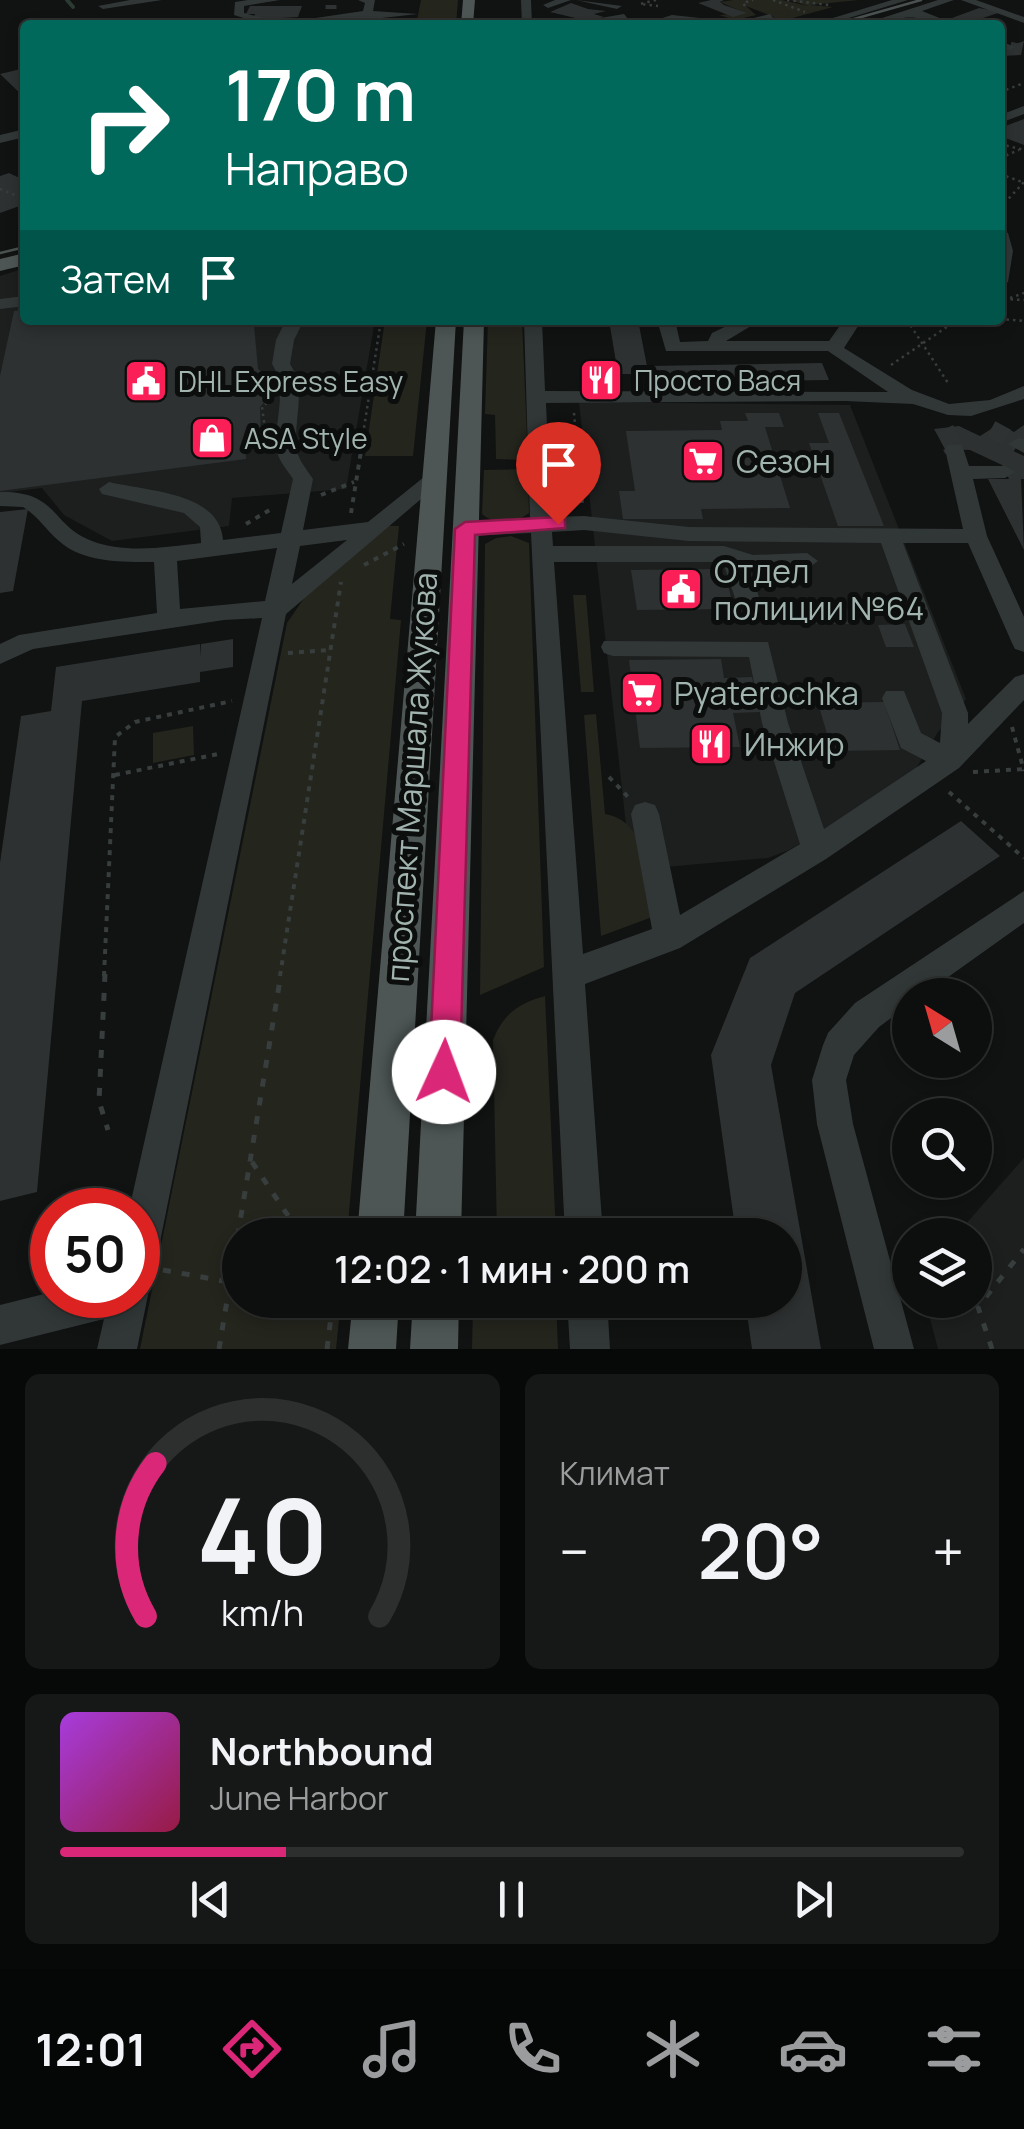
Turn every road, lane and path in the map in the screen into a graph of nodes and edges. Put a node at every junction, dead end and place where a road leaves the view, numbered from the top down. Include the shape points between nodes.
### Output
1 (157, 0) edge
2 (274, 0) edge
3 (566, 0) edge
4 (581, 0) edge
5 (656, 0) edge
6 (773, 0) edge
7 (786, 0) edge
8 (903, 0) edge
9 (949, 0) edge
10 (966, 0) edge
11 (133, 1) edge
12 (357, 1) edge
13 (370, 1) edge
14 (548, 5) dead end
15 (832, 5) dead end
16 (103, 6) dead end
17 (664, 6) dead end
18 (331, 9) dead end
19 (686, 9) dead end
20 (912, 11) junction
21 (622, 12) edge
22 (413, 13) edge
23 (367, 14) junction
24 (809, 14) dead end
25 (770, 16) dead end
26 (1019, 17) edge
27 (251, 20) edge
28 (342, 20) edge
29 (665, 20) edge
30 (692, 20) edge
31 (720, 20) edge
32 (751, 20) edge
33 (832, 20) edge
34 (880, 20) edge
35 (938, 20) edge
36 (1024, 29) edge
37 (1023, 182) edge
38 (1005, 202) edge
39 (1024, 293) edge
40 (1006, 300) joint
41 (1024, 300) edge
42 (293, 325) edge
43 (380, 325) edge
44 (446, 325) edge
45 (474, 325) edge
46 (532, 325) edge
47 (667, 325) edge
48 (742, 325) edge
49 (849, 325) edge
50 (910, 325) edge
51 (950, 325) edge
52 (921, 344) junction
53 (834, 346) junction
54 (716, 347) junction
55 (876, 375) junction
56 (948, 382) dead end
57 (1024, 392) edge
58 (572, 397) junction
59 (536, 398) junction
60 (916, 399) junction
61 (971, 413) junction
62 (990, 429) tunnel mouth
63 (948, 430) junction
64 (1005, 472) dead end
65 (961, 473) junction
66 (355, 482) junction
67 (431, 482) junction
68 (109, 489) dead end
69 (314, 498) dead end
70 (0, 499) edge
71 (285, 501) dead end
72 (584, 523) junction
73 (241, 528) dead end
74 (349, 528) dead end
75 (374, 529) junction
76 (465, 529) junction
77 (976, 536) junction
78 (890, 537) junction
79 (542, 540) junction
80 (290, 541) junction
81 (404, 544) dead end
82 (212, 550) junction
83 (165, 556) junction
84 (736, 558) junction
85 (808, 562) dead end
86 (357, 568) dead end
87 (342, 577) dead end
88 (748, 601) dead end
89 (277, 609) junction
90 (169, 619) junction
91 (1024, 643) edge
92 (613, 647) dead end
93 (330, 650) junction
94 (278, 654) dead end
95 (0, 655) edge
96 (1014, 694) edge
97 (895, 698) dead end
98 (228, 702) dead end
99 (215, 754) dead end
100 (944, 764) junction
101 (1024, 770) edge
102 (113, 775) junction
103 (645, 814) dead end
104 (816, 850) junction
105 (1024, 858) edge
106 (1024, 905) edge
107 (669, 938) junction
108 (569, 974) junction
109 (108, 1130) dead end
110 (252, 1162) junction
111 (160, 1202) edge
112 (241, 1218) edge
113 (290, 1218) edge
114 (381, 1218) edge
115 (439, 1218) edge
116 (583, 1218) edge
117 (1024, 1250) edge
118 (160, 1266) edge
119 (222, 1282) edge
120 (30, 1318) edge
121 (123, 1318) edge
122 (224, 1318) edge
123 (331, 1318) edge
124 (375, 1318) edge
125 (435, 1318) edge
126 (588, 1318) edge
127 (0, 1325) edge
128 (116, 1349) edge
129 (219, 1349) edge
130 (327, 1349) edge
131 (372, 1349) edge
132 (434, 1349) edge
133 (590, 1349) edge
134 (894, 1349) edge
135 (992, 1349) edge

1 - 11 street
2 - 27 street via 239,4 239,15
3 - 14 street
4 - 21 street
5 - 17 path via 640,4
6 - 24 path
7 - 15 path
8 - 33 street
9 - 20 street
10 - 26 street
11 - 16 street
12 - 13 street
13 - 22 street
13 - 23 street
18 - 23 street via 330,14
19 - 31 street
20 - 34 street
20 - 35 street
22 - 23 street
23 - 28 street
25 - 32 street
26 - 36 street via 1006,22
29 - 30 street
37 - 38 path
39 - 40 path
40 - 41 path
42 - 80 street via 282,364 290,400 287,454 303,479
43 - 66 path
44 - 67 main road, проспект Маршала Жукова
45 - 76 main road, проспект Маршала Жукова
46 - 59 street
47 - 54 street via 672,348
48 - 54 street via 718,337
49 - 53 street
50 - 52 path
51 - 52 path
52 - 55 path
52 - 56 path
53 - 54 street
53 - 55 street
55 - 60 street
57 - 61 street
58 - 59 street
58 - 60 street
58 - 72 path
59 - 79 street
60 - 63 street
61 - 62 street
61 - 63 street
63 - 65 street
64 - 65 street
65 - 77 street
66 - 69 path
66 - 74 path
67 - 75 street
67 - 114 main road, проспект Маршала Жукова
68 - 82 street via 192,508 211,526
70 - 83 street via 30,500 86,548
71 - 73 path
72 - 78 street via 689,534
72 - 79 street
75 - 80 street
75 - 89 street
76 - 79 street
76 - 115 main road, проспект Маршала Жукова
77 - 78 street
77 - 91 street
78 - 100 street via 955,712
79 - 84 street
79 - 108 street
80 - 82 street
80 - 89 street
81 - 86 path
82 - 83 street
83 - 90 street
84 - 85 street
84 - 88 street
87 - 93 path
89 - 90 street
89 - 111 street
90 - 95 street via 28,641
92 - 104 street via 759,648
93 - 94 path
93 - 110 path
96 - 100 street
96 - 101 path
97 - 100 street via 910,740
98 - 102 path via 122,728
99 - 102 path
100 - 101 path
100 - 104 street
100 - 105 path
102 - 109 path via 99,1101
103 - 107 street
104 - 107 street
106 - 134 street via 867,1014 840,1045 829,1080 834,1124
107 - 108 street
108 - 116 street
110 - 112 path
110 - 113 path
117 - 135 path via 978,1307
118 - 119 path
120 - 127 street
121 - 128 street
122 - 129 path
123 - 130 path
124 - 131 main road
125 - 132 main road
126 - 133 street

